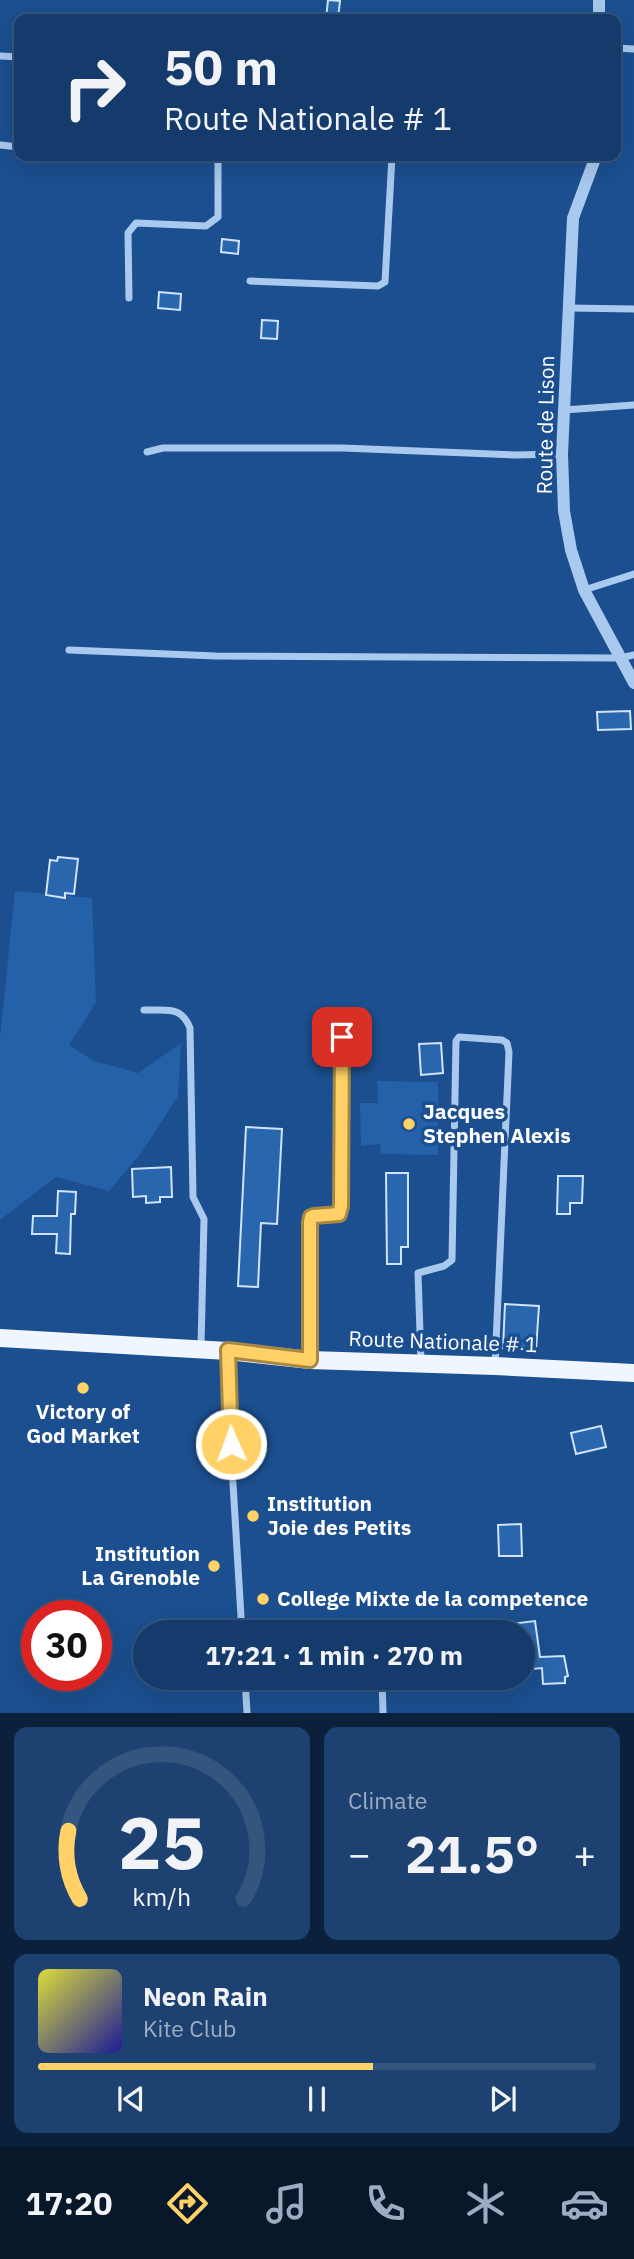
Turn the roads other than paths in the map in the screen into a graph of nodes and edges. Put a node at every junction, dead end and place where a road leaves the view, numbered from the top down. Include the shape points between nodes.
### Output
1 (218, 161) edge
2 (392, 161) edge
3 (594, 161) edge
4 (250, 281) dead end
5 (129, 298) dead end
6 (568, 308) junction
7 (634, 309) edge
8 (634, 405) edge
9 (564, 410) junction
10 (147, 452) dead end
11 (562, 454) junction
12 (634, 573) edge
13 (584, 590) junction
14 (69, 650) dead end
15 (634, 655) edge
16 (620, 659) junction
17 (634, 683) edge
18 (144, 1010) dead end
19 (342, 1037) dead end
20 (0, 1338) edge
21 (201, 1350) junction
22 (228, 1350) junction
23 (310, 1360) junction
24 (421, 1364) junction
25 (495, 1366) junction
26 (634, 1373) edge
27 (241, 1620) edge
28 (246, 1690) edge
29 (382, 1690) edge
30 (247, 1713) edge
31 (383, 1713) edge

1 - 5 street via 218,217 206,226 136,223 128,233
2 - 4 street via 385,282 378,286
3 - 6 street, Route de Lison via 573,218
6 - 7 street
6 - 9 street, Route de Lison
8 - 9 street
9 - 11 street, Route de Lison
10 - 11 street via 163,448 343,448
11 - 13 street, Route de Lison via 564,511
12 - 13 street
13 - 16 street, Route de Lison
14 - 16 street via 216,656
15 - 16 street
16 - 17 street, Route de Lison
18 - 21 street via 175,1011 185,1016 190,1028 193,1197 204,1219
19 - 23 street via 341,1206 339,1214 311,1217
20 - 21 main road, Route Nationale # 1
21 - 22 main road, Route Nationale # 1
22 - 23 main road, Route Nationale # 1
22 - 27 street
23 - 24 main road, Route Nationale # 1
24 - 25 main road, Route Nationale # 1
24 - 25 street via 418,1273 452,1259 456,1041 467,1037 502,1040 509,1052
25 - 26 main road, Route Nationale # 1
28 - 30 street
29 - 31 street

